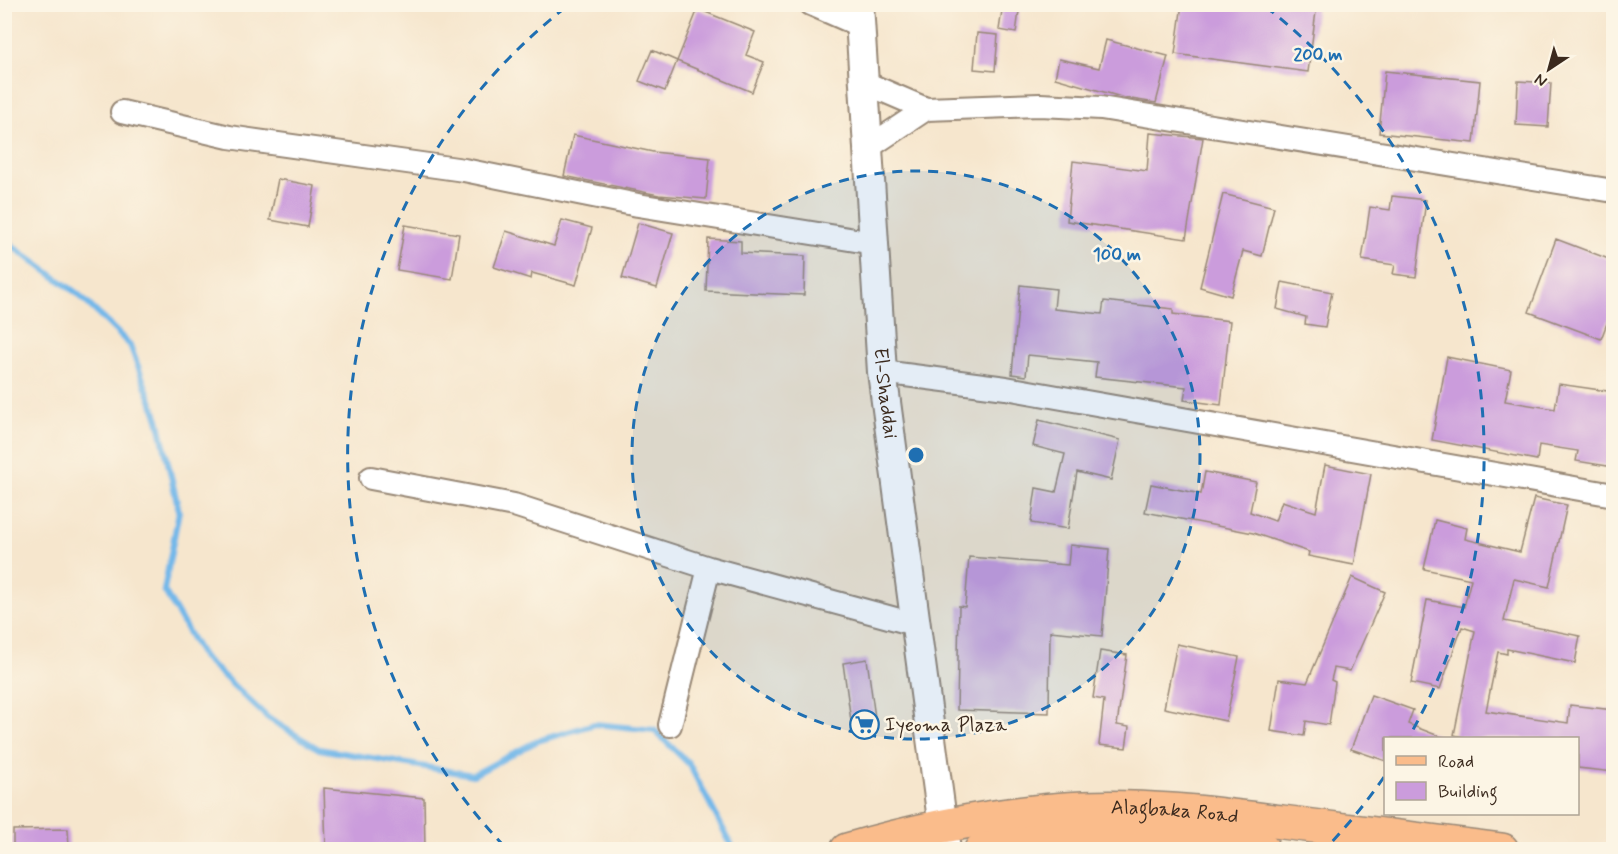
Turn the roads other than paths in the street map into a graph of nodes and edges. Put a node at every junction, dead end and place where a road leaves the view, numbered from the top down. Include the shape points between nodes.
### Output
1 (811, 4) edge
2 (859, 15) edge
3 (863, 82) junction
4 (926, 109) junction
5 (122, 112) dead end
6 (869, 147) junction
7 (1614, 191) edge
8 (874, 243) junction
9 (882, 372) junction
10 (371, 478) dead end
11 (1614, 495) edge
12 (709, 568) junction
13 (914, 624) junction
14 (670, 725) dead end
15 (944, 838) edge
16 (846, 849) edge
17 (981, 849) edge
18 (1263, 849) edge
19 (1502, 849) edge

1 - 2 street
2 - 3 street, El-Shaddai
3 - 4 street
3 - 6 street, El-Shaddai
4 - 6 street
4 - 7 street via 1040,105 1101,108
5 - 8 street via 229,137 464,170 638,205
6 - 8 street, El-Shaddai
8 - 9 street, El-Shaddai
9 - 11 street via 1006,388
9 - 13 street, El-Shaddai
10 - 12 street via 514,505
12 - 13 street
12 - 14 street
13 - 15 street, El-Shaddai
15 - 16 main road, Alagbaka Road
15 - 19 main road, Alagbaka Road via 1013,814 1140,808
17 - 18 main road, Alagbaka Road via 1106,835

